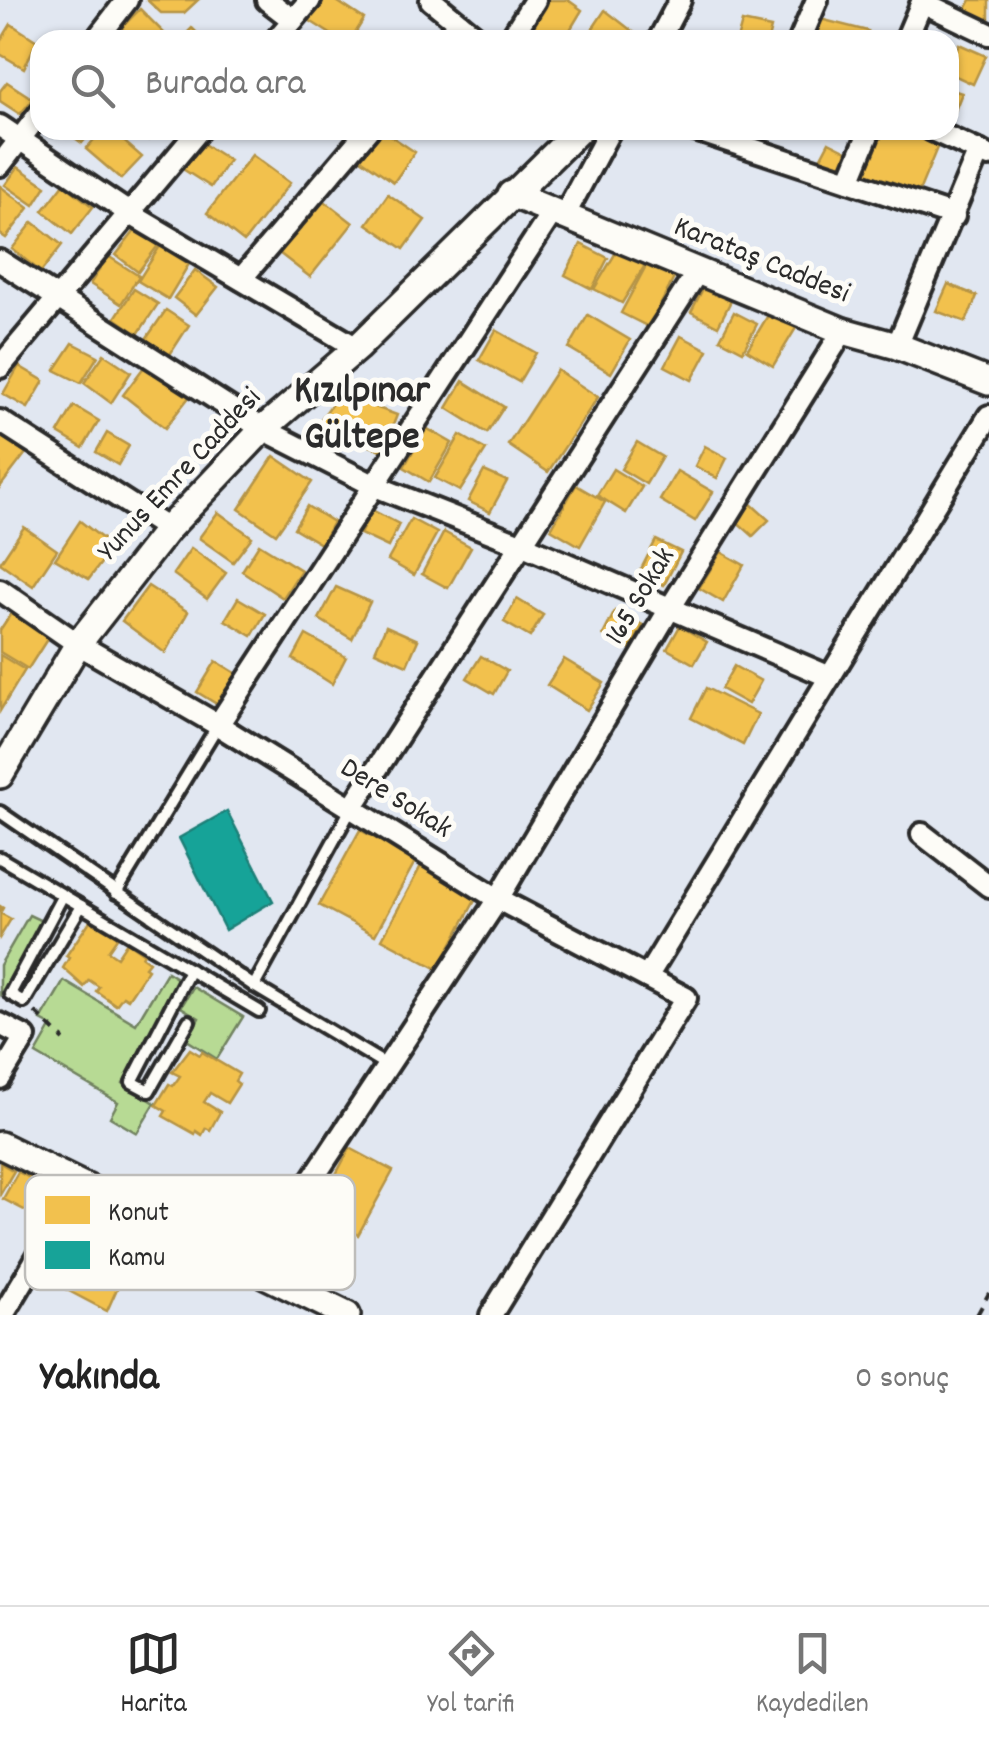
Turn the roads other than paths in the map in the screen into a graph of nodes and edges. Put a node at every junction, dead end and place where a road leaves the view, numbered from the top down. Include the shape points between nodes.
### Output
1 (127, 0) edge
2 (268, 0) edge
3 (310, 0) edge
4 (431, 0) edge
5 (534, 0) edge
6 (680, 0) edge
7 (818, 0) edge
8 (922, 1) edge
9 (293, 20) junction
10 (458, 22) junction
11 (104, 30) edge
12 (284, 30) edge
13 (452, 30) edge
14 (468, 30) edge
15 (516, 30) edge
16 (664, 30) edge
17 (804, 30) edge
18 (910, 30) edge
19 (989, 34) edge
20 (0, 126) edge
21 (30, 126) edge
22 (20, 140) junction
23 (191, 140) edge
24 (360, 140) edge
25 (568, 140) edge
26 (598, 140) edge
27 (756, 140) edge
28 (866, 140) edge
29 (954, 140) edge
30 (984, 154) edge
31 (0, 165) edge
32 (849, 181) junction
33 (511, 194) junction
34 (129, 213) junction
35 (558, 216) junction
36 (954, 216) junction
37 (0, 261) edge
38 (698, 271) junction
39 (242, 279) junction
40 (57, 298) junction
41 (843, 330) junction
42 (896, 346) junction
43 (356, 348) junction
44 (0, 367) edge
45 (989, 382) edge
46 (989, 416) edge
47 (0, 422) edge
48 (263, 430) junction
49 (375, 486) junction
50 (168, 529) junction
51 (523, 545) junction
52 (0, 590) edge
53 (669, 610) junction
54 (78, 644) junction
55 (830, 678) junction
56 (218, 725) junction
57 (0, 775) edge
58 (351, 810) junction
59 (0, 812) edge
60 (922, 834) dead end
61 (0, 858) edge
62 (989, 886) edge
63 (116, 893) junction
64 (63, 895) junction
65 (498, 899) junction
66 (81, 906) junction
67 (190, 970) junction
68 (647, 977) junction
69 (254, 986) junction
70 (259, 1010) dead end
71 (189, 1021) dead end
72 (0, 1024) edge
73 (388, 1066) junction
74 (0, 1078) edge
75 (0, 1145) edge
76 (62, 1175) edge
77 (316, 1175) edge
78 (25, 1278) edge
79 (295, 1290) edge
80 (3, 1315) edge
81 (346, 1315) edge
82 (491, 1315) edge

1 - 11 street
2 - 9 street
3 - 9 street
4 - 10 street
5 - 15 street
6 - 16 street
7 - 17 street
8 - 18 street
8 - 19 street
9 - 12 street
10 - 13 street
10 - 14 street
20 - 22 street
21 - 22 street
22 - 31 street
22 - 34 street
23 - 34 street
24 - 39 street
25 - 33 street, Yunus Emre Caddesi
26 - 35 street
27 - 32 street
28 - 32 street
29 - 30 street
30 - 36 street
32 - 36 street
33 - 35 street, Karataş Caddesi
33 - 43 street, Yunus Emre Caddesi
34 - 39 street
34 - 40 street
35 - 38 street, Karataş Caddesi
35 - 49 street
36 - 42 street
37 - 40 street
38 - 41 street, Karataş Caddesi
38 - 51 street
39 - 43 street
40 - 44 street
40 - 48 street
41 - 42 street, Karataş Caddesi
41 - 53 street, 165 Sokak
42 - 45 street, Karataş Caddesi
43 - 48 street, Yunus Emre Caddesi
46 - 55 street
47 - 50 street
48 - 49 street
48 - 50 street, Yunus Emre Caddesi
49 - 51 street
49 - 56 street
50 - 54 street, Yunus Emre Caddesi
51 - 53 street
51 - 58 street
52 - 54 street, Dere Sokak
53 - 55 street
53 - 65 street, 165 Sokak
54 - 56 street, Dere Sokak
54 - 57 street, Yunus Emre Caddesi
55 - 68 street
56 - 58 street, Dere Sokak
56 - 63 lane
58 - 65 street, Dere Sokak
58 - 69 lane
59 - 63 lane
60 - 62 street
61 - 64 lane
63 - 69 lane
64 - 66 lane
64 - 66 lane via 10,994 24,1002
65 - 68 street, Dere Sokak
65 - 73 street, 165 Sokak
66 - 67 lane
67 - 70 lane
67 - 71 lane via 132,1082 149,1091
68 - 82 street, Dere Sokak via 686,998
69 - 73 lane
72 - 74 street via 25,1037
73 - 77 street, 165 Sokak
75 - 76 street
78 - 80 street
79 - 81 street

